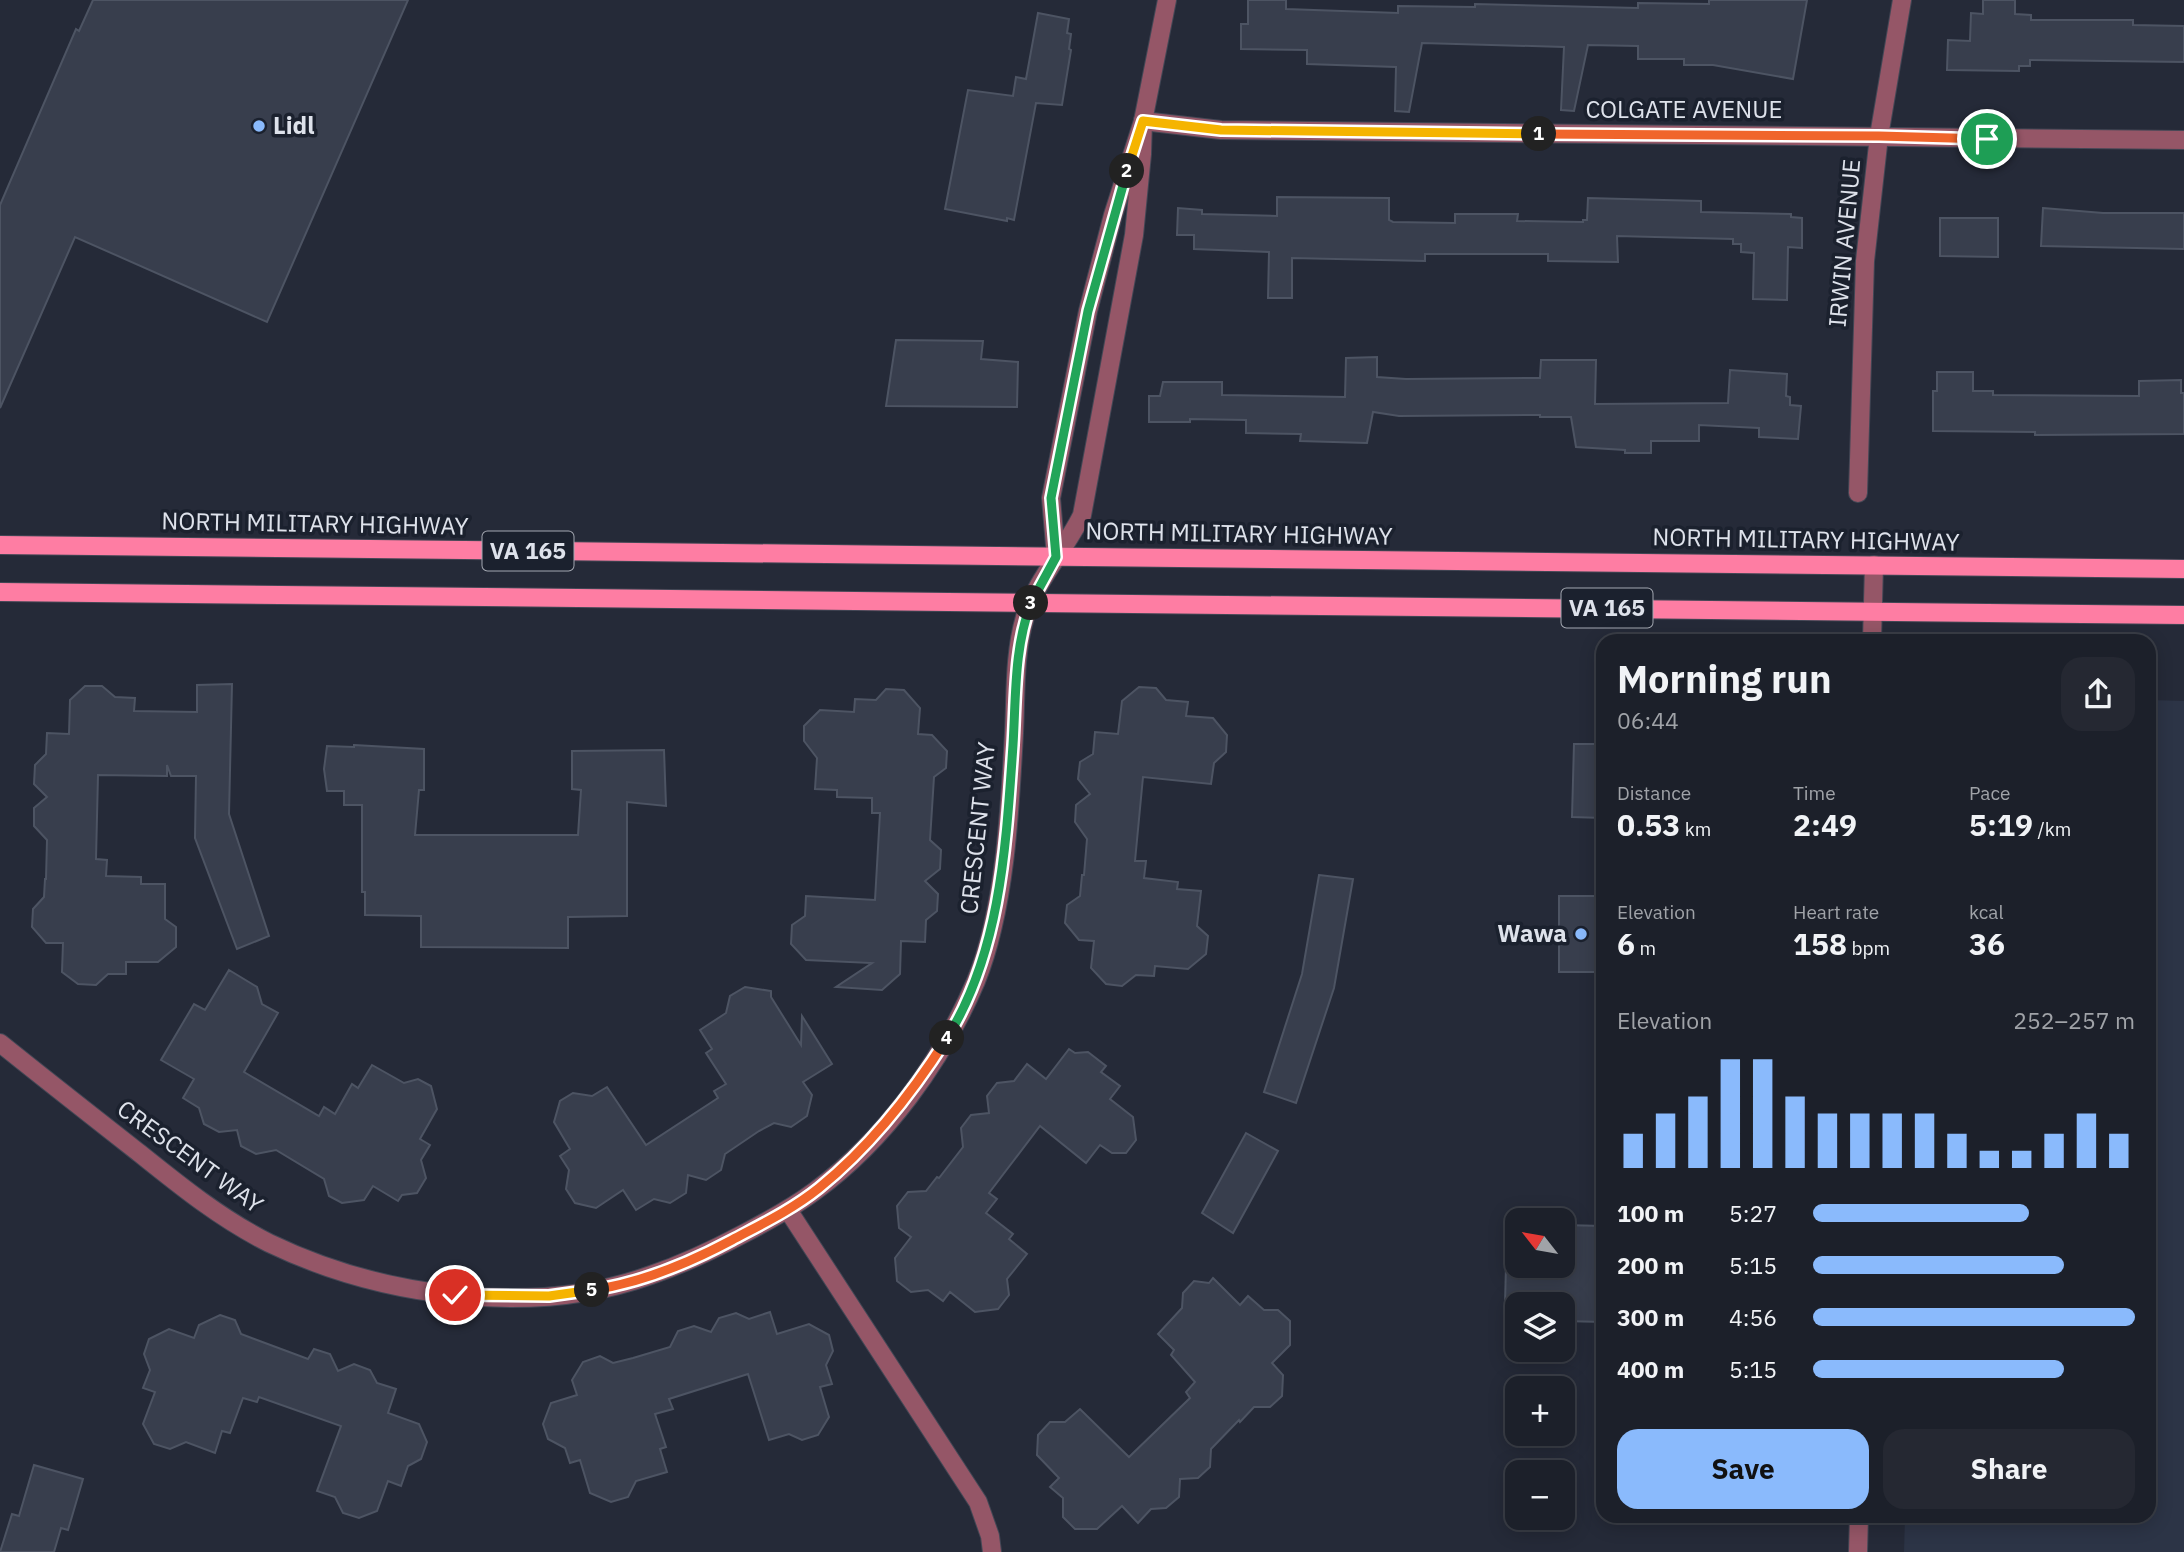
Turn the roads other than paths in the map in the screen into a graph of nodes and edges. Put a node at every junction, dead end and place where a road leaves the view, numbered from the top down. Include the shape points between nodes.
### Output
1 (1167, 0) edge
2 (1902, 0) edge
3 (1143, 121) junction
4 (1879, 136) junction
5 (2184, 140) edge
6 (1858, 493) dead end
7 (0, 545) edge
8 (1056, 557) junction
9 (1874, 565) junction
10 (2184, 569) edge
11 (0, 592) edge
12 (1031, 602) junction
13 (1873, 611) junction
14 (2184, 615) edge
15 (1872, 634) edge
16 (0, 1043) edge
17 (788, 1210) junction
18 (1859, 1523) edge
19 (992, 1552) edge
20 (1858, 1552) edge

1 - 3 street
2 - 4 street, IRWIN AVENUE
3 - 4 street, COLGATE AVENUE via 1221,130
3 - 8 street via 1088,311 1051,498
3 - 8 street, CRESCENT WAY via 1134,235 1082,515
4 - 5 street, COLGATE AVENUE
4 - 6 street, IRWIN AVENUE via 1865,261
7 - 8 main road, NORTH MILITARY HIGHWAY / VA 165
8 - 9 main road, NORTH MILITARY HIGHWAY / VA 165
8 - 12 street, CRESCENT WAY
9 - 10 main road, NORTH MILITARY HIGHWAY / VA 165
9 - 13 street
11 - 12 main road, VA 165
12 - 13 main road, VA 165
12 - 17 street, CRESCENT WAY via 1018,652 1003,861 992,927 977,978 955,1025 897,1112 855,1157
13 - 14 main road, VA 165
13 - 15 street
16 - 17 street, CRESCENT WAY via 229,1221 335,1270 394,1286 492,1297 549,1296 605,1288 711,1251
17 - 19 street via 978,1502
18 - 20 street

